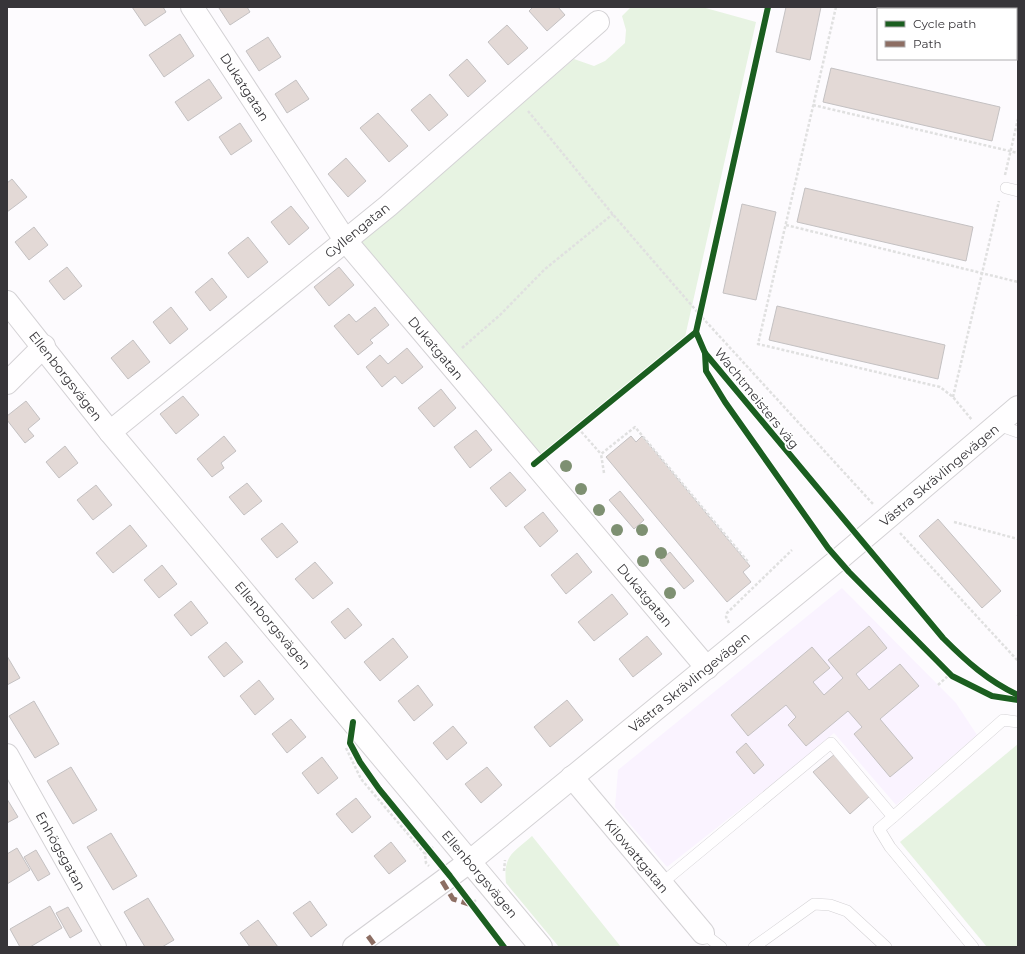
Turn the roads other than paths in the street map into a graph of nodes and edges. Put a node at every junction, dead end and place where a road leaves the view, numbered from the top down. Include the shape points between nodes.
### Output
1 (192, 7) edge
2 (598, 22) dead end
3 (1003, 189) road end
4 (1018, 190) edge
5 (345, 240) junction
6 (7, 302) edge
7 (44, 346) junction
8 (7, 382) edge
9 (1018, 407) edge
10 (1000, 431) edge
11 (110, 432) junction
12 (707, 668) junction
13 (1018, 722) edge
14 (7, 755) edge
15 (572, 777) junction
16 (893, 816) junction
17 (469, 862) junction
18 (666, 890) junction
19 (703, 934) joint
20 (115, 947) edge
21 (354, 947) edge
22 (541, 947) edge
23 (721, 947) edge
24 (754, 947) edge
25 (886, 947) edge
26 (973, 947) edge

1 - 5 street, Dukatgatan
2 - 5 street, Gyllengatan via 388,206
3 - 4 lane
5 - 11 street, Gyllengatan
5 - 12 street, Dukatgatan
6 - 7 street, Ellenborgsvägen
7 - 8 street
7 - 11 street, Ellenborgsvägen
9 - 10 street, Västra Skrävlingevägen
10 - 12 street, Västra Skrävlingevägen via 920,493
11 - 17 street, Ellenborgsvägen
12 - 15 street, Västra Skrävlingevägen
13 - 16 lane via 1003,720
14 - 20 street, Enhögsgatan
15 - 17 street, Västra Skrävlingevägen
15 - 18 street, Kilowattgatan
16 - 18 lane via 830,743 668,878
16 - 26 lane via 879,829 890,847
17 - 21 street, Västra Skrävlingevägen
17 - 22 street, Ellenborgsvägen
18 - 19 street, Kilowattgatan
19 - 23 lane
24 - 25 lane via 814,904 830,905 846,912

